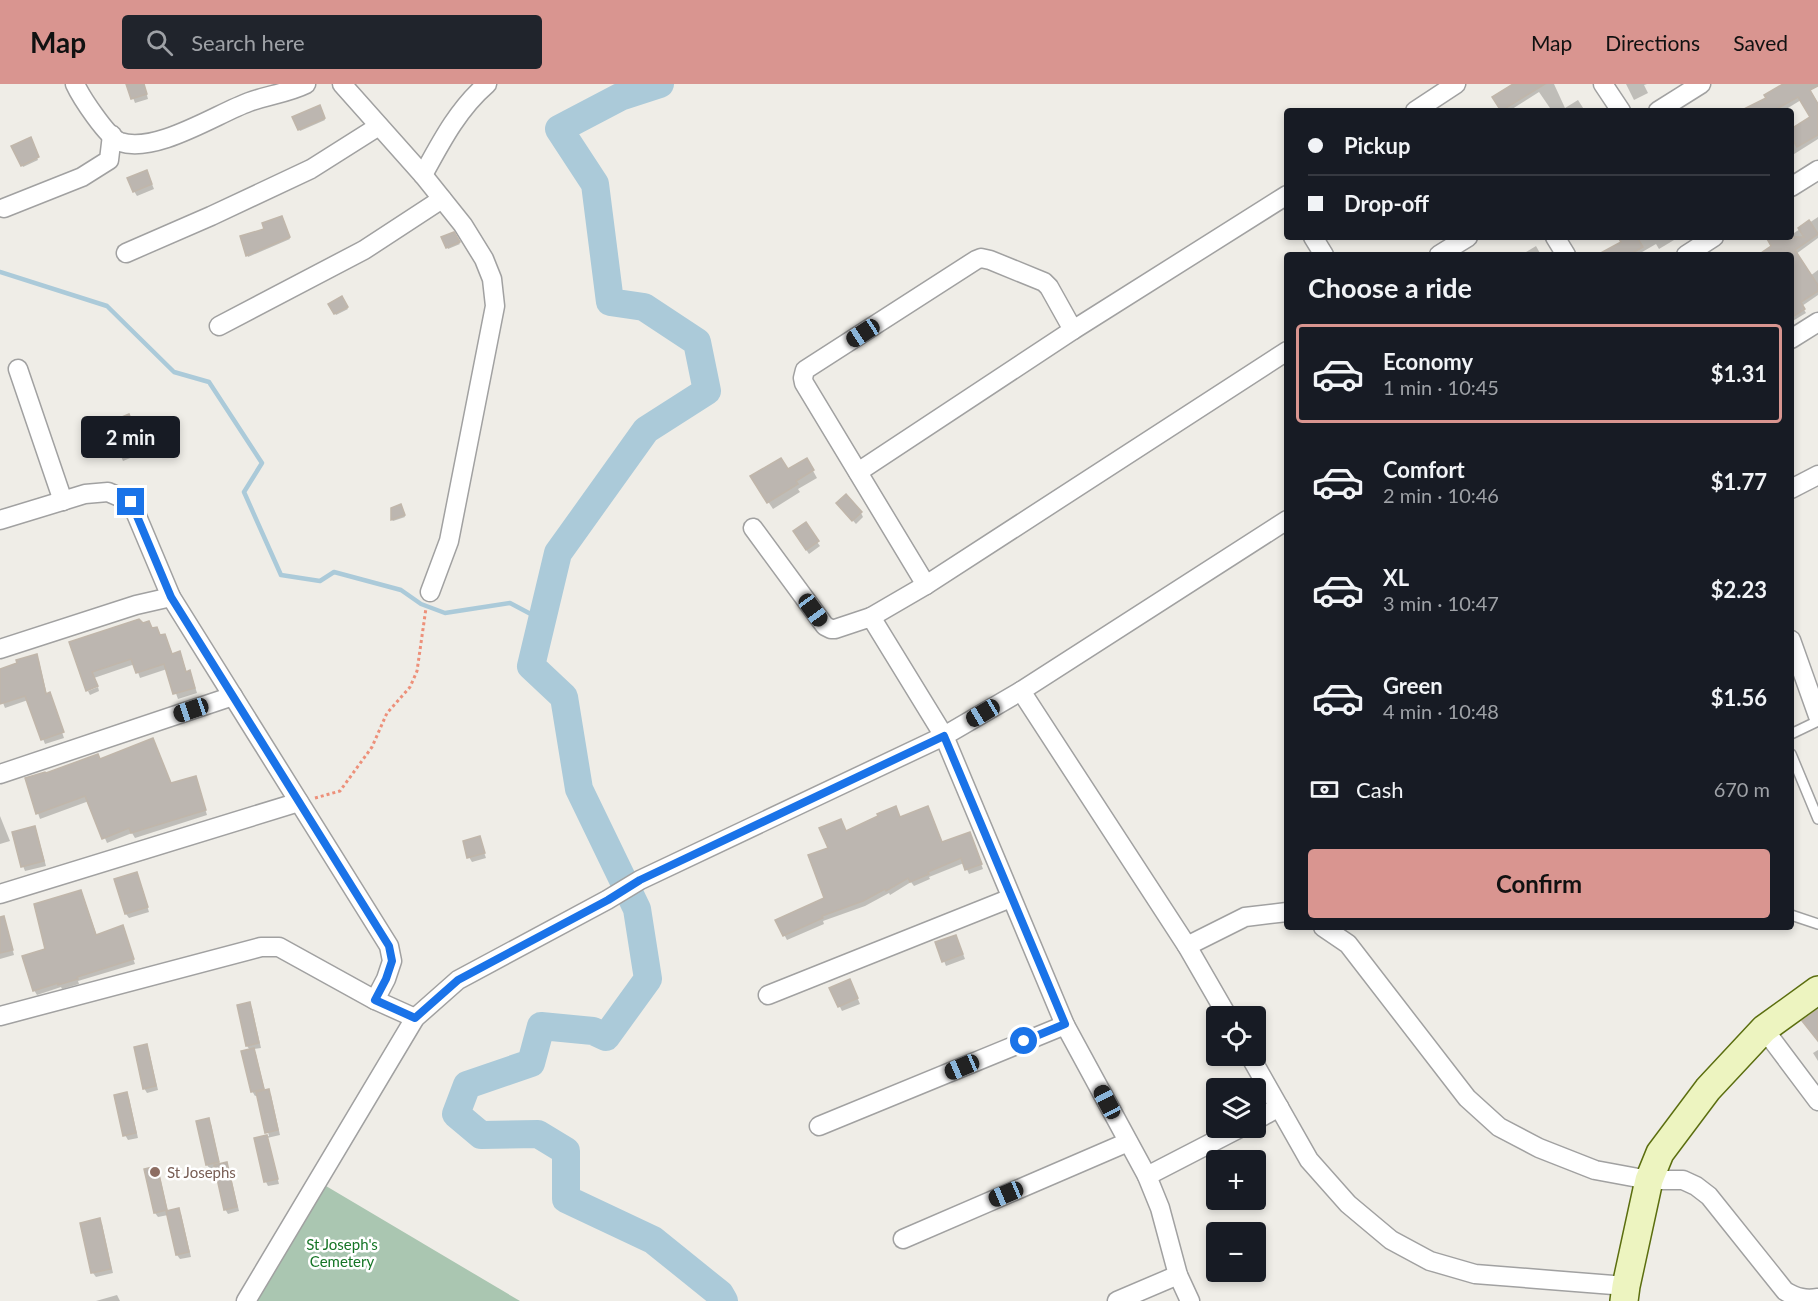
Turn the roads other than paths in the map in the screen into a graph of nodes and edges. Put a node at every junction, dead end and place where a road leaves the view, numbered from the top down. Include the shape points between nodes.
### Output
1 (75, 84) edge
2 (306, 84) edge
3 (342, 84) edge
4 (487, 84) edge
5 (1456, 84) edge
6 (1603, 84) edge
7 (1701, 84) edge
8 (1420, 108) edge
9 (1619, 108) edge
10 (1663, 108) edge
11 (379, 126) junction
12 (112, 135) junction
13 (143, 144) junction
14 (109, 160) junction
15 (1818, 170) edge
16 (423, 175) junction
17 (1794, 185) edge
18 (1284, 197) edge
19 (442, 199) junction
20 (4, 208) dead end
21 (1463, 240) edge
22 (1710, 240) edge
23 (1444, 252) edge
24 (1693, 252) edge
25 (126, 253) dead end
26 (1818, 322) edge
27 (219, 326) dead end
28 (1073, 330) junction
29 (1794, 337) edge
30 (1284, 353) edge
31 (18, 369) dead end
32 (858, 472) junction
33 (1818, 475) edge
34 (1794, 487) edge
35 (63, 501) junction
36 (0, 520) edge
37 (1284, 522) edge
38 (753, 528) dead end
39 (926, 585) junction
40 (430, 592) dead end
41 (171, 597) junction
42 (871, 617) junction
43 (0, 649) edge
44 (1794, 649) edge
45 (1021, 691) junction
46 (233, 696) junction
47 (1818, 718) edge
48 (1794, 732) edge
49 (944, 736) junction
50 (1794, 761) edge
51 (0, 774) edge
52 (299, 802) junction
53 (1818, 819) edge
54 (0, 894) edge
55 (1011, 898) junction
56 (1284, 912) edge
57 (1794, 916) edge
58 (1818, 924) edge
59 (1327, 930) edge
60 (1187, 946) junction
61 (1818, 990) edge
62 (768, 995) dead end
63 (375, 1000) junction
64 (1222, 1006) edge
65 (0, 1016) edge
66 (415, 1018) junction
67 (1065, 1024) junction
68 (1764, 1029) junction
69 (1256, 1066) edge
70 (1818, 1101) edge
71 (1279, 1107) junction
72 (1266, 1114) edge
73 (819, 1126) dead end
74 (1221, 1138) edge
75 (1128, 1142) junction
76 (1147, 1176) junction
77 (1649, 1180) junction
78 (903, 1239) dead end
79 (1178, 1275) junction
80 (1625, 1294) edge
81 (1818, 1298) edge
82 (246, 1301) edge
83 (1117, 1301) edge
84 (1190, 1301) edge

1 - 12 street
2 - 13 street via 249,102 194,129
3 - 11 street
4 - 16 street via 447,129
5 - 8 street
6 - 9 street
7 - 10 street
11 - 16 street
11 - 25 street via 311,169
12 - 13 street via 118,141
12 - 14 street
13 - 14 street
14 - 20 street via 82,177
15 - 17 street
16 - 19 street
18 - 28 street
19 - 27 street via 364,250
19 - 40 street via 484,259 492,279 495,306 449,541
21 - 23 street
22 - 24 street
26 - 29 street
28 - 32 street
28 - 32 street via 1044,282 981,258 808,368 803,374 804,383
30 - 39 street
31 - 35 street
32 - 39 street
33 - 34 street
35 - 36 street
35 - 41 street via 108,492 131,502
37 - 45 street
38 - 42 street via 825,626 835,629
39 - 42 street
41 - 43 street
41 - 46 street
42 - 49 street
44 - 47 street
45 - 49 street
45 - 60 street
46 - 51 street
46 - 52 street
47 - 48 lane
49 - 55 street
49 - 66 street via 640,880 458,980
50 - 53 lane
52 - 54 street
52 - 63 street via 389,946 392,961
55 - 62 street
55 - 67 street
56 - 60 street via 1245,917
57 - 58 lane
59 - 77 street via 1348,944 1467,1098 1499,1127 1595,1170
60 - 64 street
61 - 68 street
63 - 65 street via 279,947 261,947
63 - 66 street
66 - 82 street
67 - 73 street
67 - 75 street
68 - 70 street
68 - 77 street via 1708,1089 1660,1153
69 - 71 street
71 - 72 street
71 - 80 street via 1309,1160 1348,1204 1391,1240 1430,1261 1475,1274
74 - 76 street
75 - 76 street
75 - 78 street
76 - 79 street
77 - 80 street
77 - 81 street via 1683,1180 1696,1186 1709,1196 1785,1291 1808,1300
79 - 83 street
79 - 84 street

